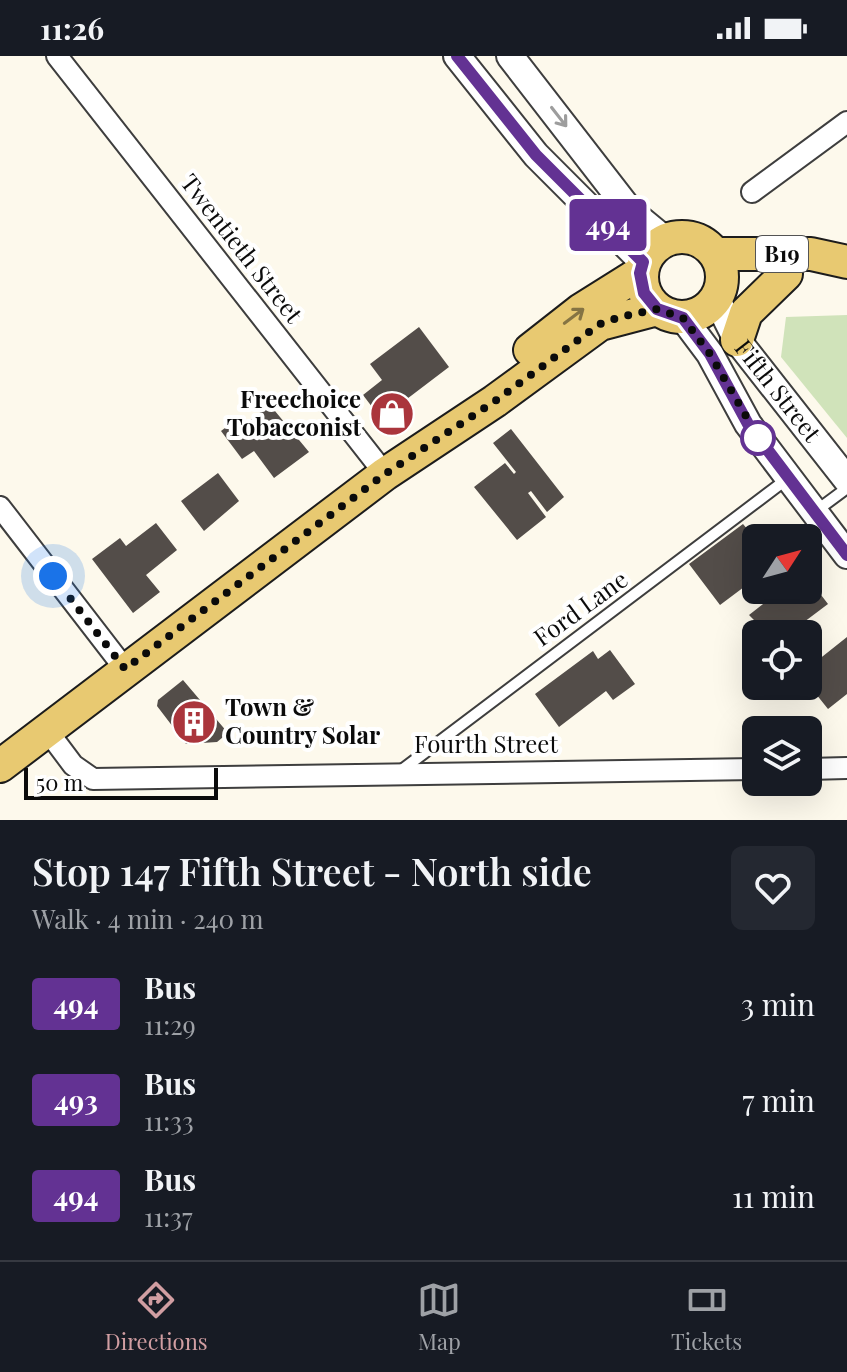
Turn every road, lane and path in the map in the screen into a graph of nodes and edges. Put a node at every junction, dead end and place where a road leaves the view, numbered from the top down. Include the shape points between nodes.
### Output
1 (57, 56) edge
2 (457, 56) edge
3 (510, 56) edge
4 (847, 122) edge
5 (752, 192) dead end
6 (715, 254) junction
7 (649, 258) junction
8 (847, 264) edge
9 (786, 274) junction
10 (719, 292) junction
11 (670, 313) junction
12 (737, 340) junction
13 (385, 474) junction
14 (787, 478) junction
15 (847, 480) edge
16 (847, 488) edge
17 (0, 507) edge
18 (815, 513) junction
19 (847, 555) edge
20 (125, 669) junction
21 (46, 729) junction
22 (0, 766) edge
23 (847, 768) edge
24 (742, 769) edge
25 (822, 769) edge
26 (399, 772) junction

1 - 13 street, Twentieth Street
2 - 7 street via 536,155
3 -> 7 street via 630,211
4 - 5 street
6 - 7 main road, B19 via 692,237
6 - 8 main road, B19 via 811,254
6 - 10 main road, B19 via 722,275
7 - 11 main road via 644,293
13 -> 7 main road, B19 via 484,386
8 - 9 main road, B19 via 819,274
9 - 10 main road, B19 via 752,275
9 - 12 main road via 746,313
10 - 11 main road, B19 via 696,315
10 - 12 street, Fifth Street
11 - 13 main road, B19 via 600,324
11 - 14 street, Fifth Street via 710,354 748,424
12 - 15 street, Fifth Street
13 - 20 main road, B19
14 - 18 street, Fifth Street
14 - 26 lane, Ford Lane
16 - 18 lane
17 - 20 street
18 - 19 street, Fifth Street
20 - 21 main road, B19
21 - 22 main road, B19
21 - 26 street, Fourth Street via 73,765 93,779
23 - 25 street
24 - 26 street, Fourth Street

